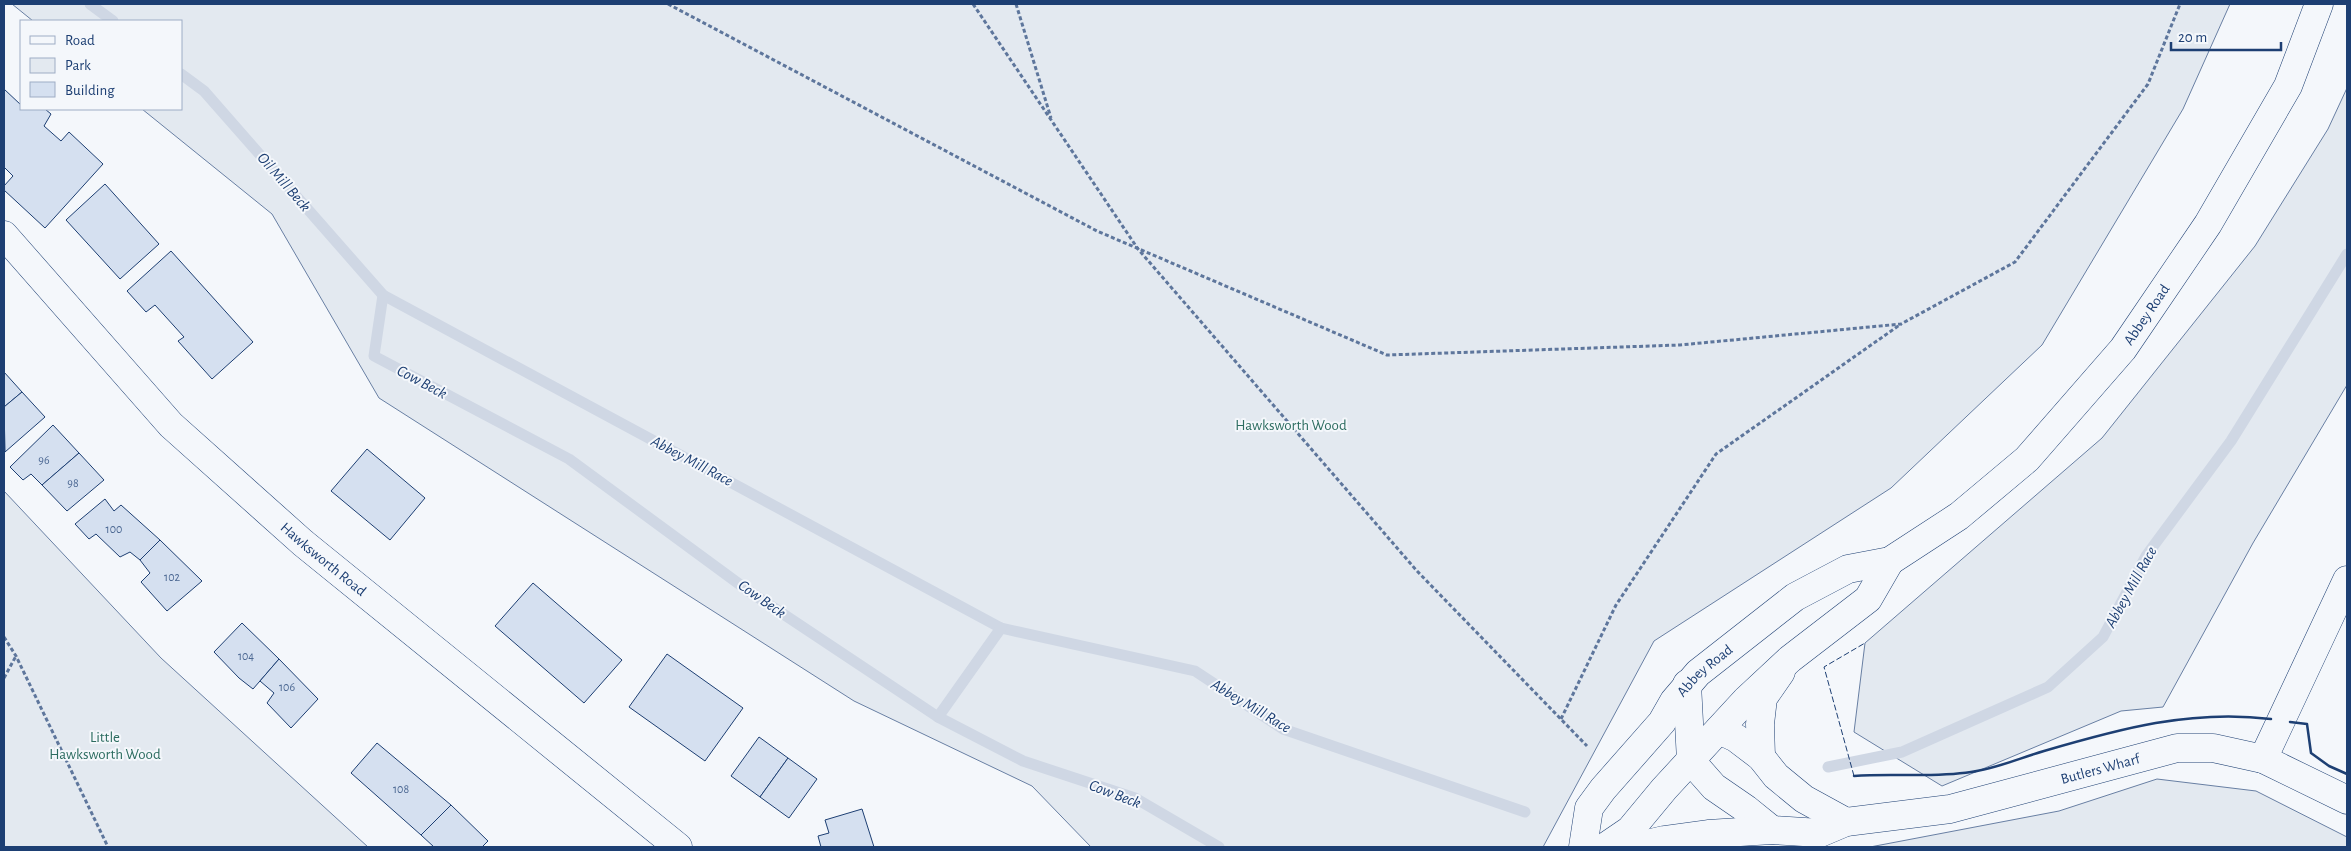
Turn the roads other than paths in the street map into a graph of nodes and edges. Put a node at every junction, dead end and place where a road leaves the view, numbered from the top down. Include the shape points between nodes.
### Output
1 (2319, 4) edge
2 (4, 235) edge
3 (1890, 561) junction
4 (2347, 580) edge
5 (1790, 658) junction
6 (1675, 723) junction
7 (1719, 730) junction
8 (1761, 757) junction
9 (2262, 759) junction
10 (1691, 761) junction
11 (2347, 800) edge
12 (1846, 822) junction
13 (1772, 830) junction
14 (678, 847) edge
15 (1583, 847) edge
16 (1605, 847) edge
17 (1634, 847) edge

1 - 3 main road, Abbey Road via 2283,94 2208,224 2123,349 2027,460 1959,516
2 - 14 main road, Hawksworth Road via 171,425 303,543
3 - 5 main road, Abbey Road via 1868,599
3 - 6 main road, Abbey Road via 1848,570 1795,597 1687,684 1674,701
4 - 9 main road
5 - 7 main road, Abbey Road
5 - 8 main road via 1763,698
6 - 7 main road
6 - 10 main road
6 - 15 main road, Abbey Road via 1603,789 1589,808
7 - 8 main road
7 - 10 main road, Abbey Road
8 - 12 main road via 1776,776 1804,800
9 - 11 main road, Butlers Wharf
9 - 12 main road, Butlers Wharf via 2213,748 2177,748 1950,809
10 - 13 main road via 1714,787
10 - 16 main road, Abbey Road via 1630,830
12 - 13 main road, Butlers Wharf via 1820,833
13 - 17 main road, Butlers Wharf via 1690,836

